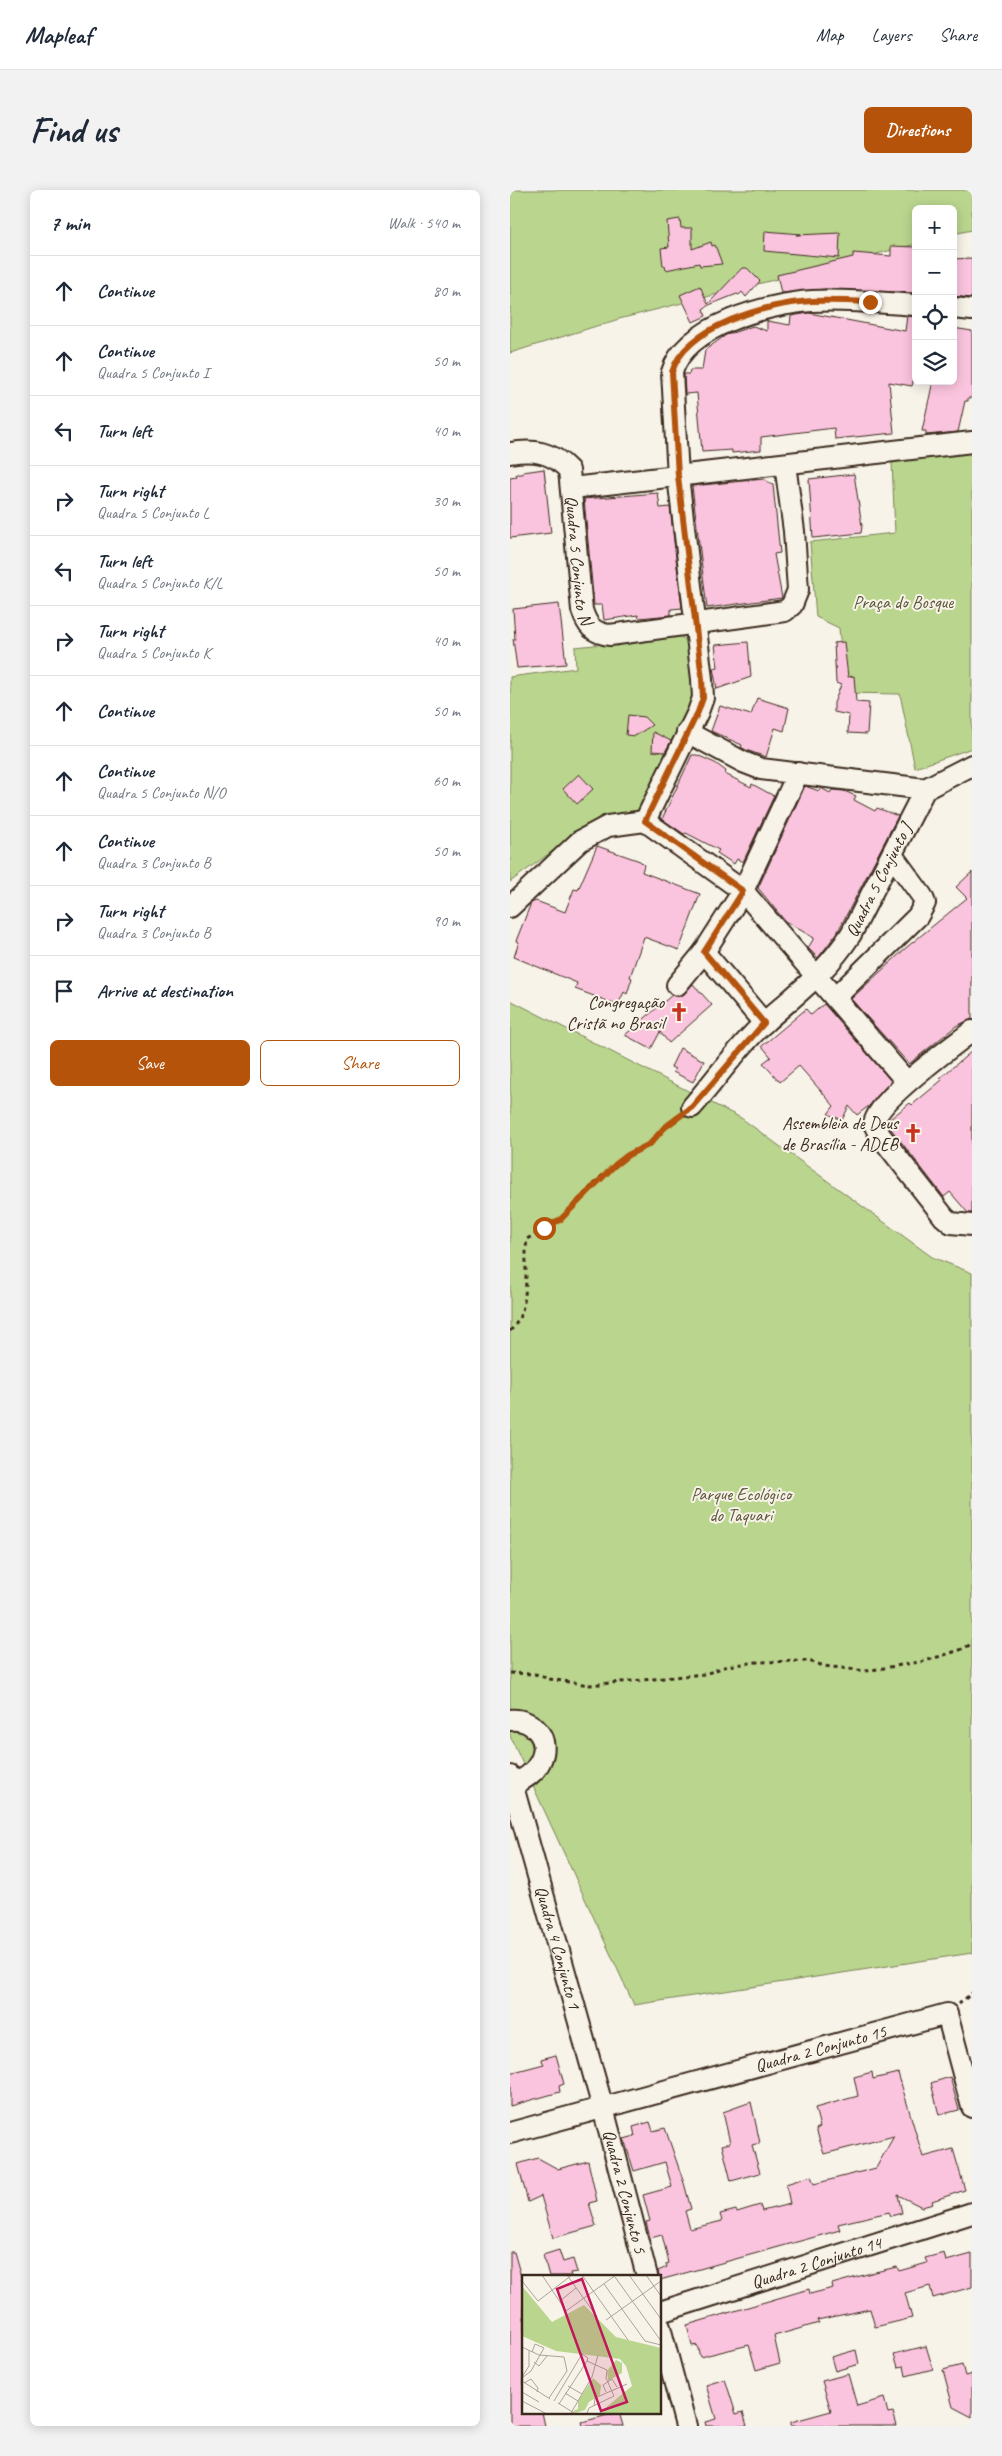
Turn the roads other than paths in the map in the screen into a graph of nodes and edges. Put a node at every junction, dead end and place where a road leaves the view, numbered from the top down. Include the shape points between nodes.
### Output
1 (912, 306) edge
2 (957, 308) edge
3 (972, 310) edge
4 (972, 442) edge
5 (510, 452) edge
6 (785, 464) junction
7 (678, 476) junction
8 (572, 488) junction
9 (696, 622) junction
10 (687, 732) junction
11 (972, 765) edge
12 (798, 773) junction
13 (925, 788) junction
14 (645, 821) junction
15 (892, 854) junction
16 (743, 891) junction
17 (510, 907) edge
18 (704, 952) junction
19 (817, 978) junction
20 (677, 985) dead end
21 (835, 998) junction
22 (764, 1023) junction
23 (972, 1031) edge
24 (907, 1082) junction
25 (692, 1107) road end
26 (972, 1225) edge
27 (510, 1720) edge
28 (512, 1780) edge
29 (972, 2107) edge
30 (602, 2108) junction
31 (510, 2133) edge
32 (972, 2213) edge
33 (647, 2275) edge
34 (661, 2312) edge
35 (661, 2331) edge
36 (686, 2426) edge

1 - 7 street via 811,301 738,318 719,325 692,343 680,354 672,372
2 - 3 street
4 - 6 street, Quadra 5 Conjunto N
5 - 8 street via 539,451 558,459 569,470
6 - 7 street, Quadra 5 Conjunto N
6 - 9 street, Quadra 5 Conjunto N via 798,590 792,605 785,611
7 - 8 street, Quadra 5 Conjunto N
7 - 9 street
8 - 9 street, Quadra 5 Conjunto N via 582,610 590,628 598,634 610,635
9 - 10 street via 703,698
10 - 12 street via 743,762
10 - 14 street
11 - 13 street
12 - 13 street
12 - 16 street
13 - 15 street, Quadra 5 Conjunto J
14 - 16 street
14 - 17 street via 608,826 580,841
15 - 19 street, Quadra 5 Conjunto J via 851,934 838,955
15 - 21 street via 922,896 923,909
16 - 18 street
16 - 19 street
18 - 20 street
18 - 22 street
19 - 21 street
19 - 22 street, Quadra 5 Conjunto J
21 - 24 street
22 - 25 street, Quadra 5 Conjunto J
23 - 24 street
24 - 26 street via 874,1119 874,1124 944,1217 951,1223
27 - 28 street, Quadra 4 Conjunto 1 via 529,1722 540,1732 543,1745 541,1760 531,1775
28 - 30 street, Quadra 4 Conjunto 1
29 - 30 street, Quadra 2 Conjunto 15 via 947,2014
30 - 31 street
30 - 33 street, Quadra 2 Conjunto 5
32 - 34 street, Quadra 2 Conjunto 14
35 - 36 street

